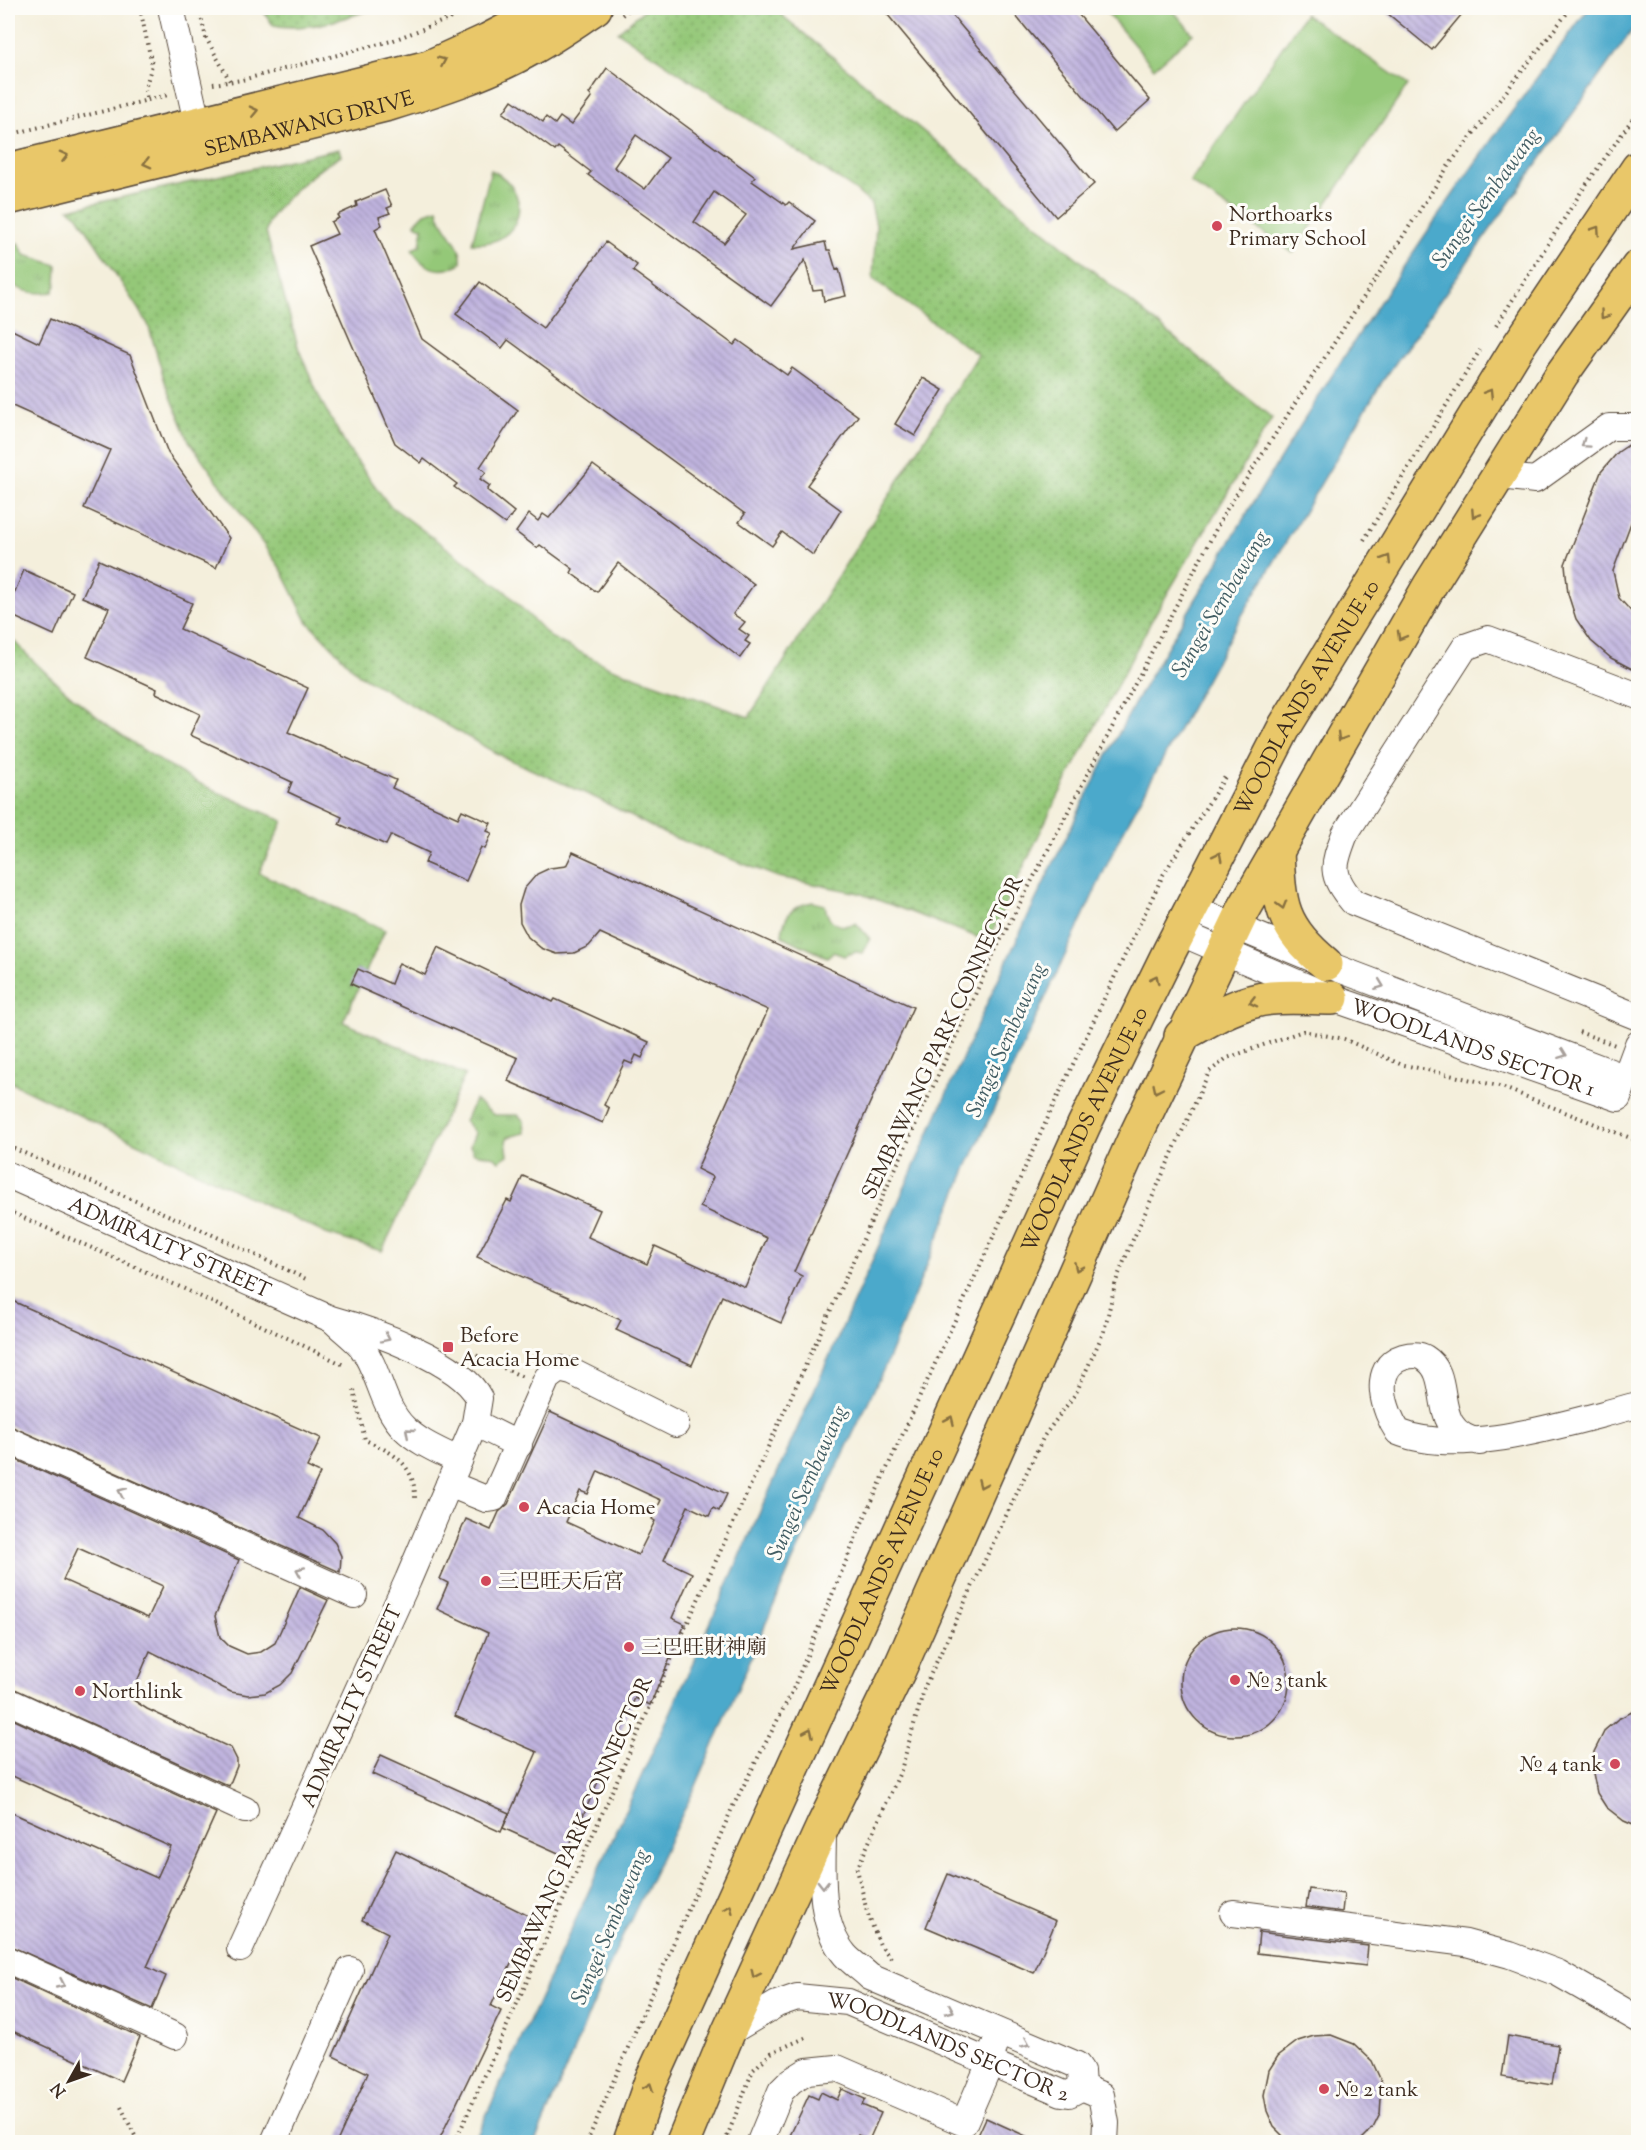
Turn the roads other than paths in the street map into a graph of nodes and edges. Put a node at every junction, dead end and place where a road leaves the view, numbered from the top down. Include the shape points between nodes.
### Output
1 (171, 8) edge
2 (549, 8) edge
3 (595, 8) edge
4 (200, 136) junction
5 (1638, 168) edge
6 (8, 170) edge
7 (8, 198) edge
8 (1638, 267) edge
9 (1638, 427) edge
10 (1499, 476) junction
11 (1638, 696) edge
12 (1276, 848) junction
13 (1185, 920) junction
14 (1229, 940) junction
15 (1326, 964) junction
16 (1332, 998) junction
17 (1638, 1017) edge
18 (1181, 1036) junction
19 (1638, 1044) edge
20 (1626, 1078) junction
21 (8, 1175) edge
22 (331, 1319) junction
23 (1638, 1405) edge
24 (476, 1423) junction
25 (676, 1424) dead end
26 (8, 1440) edge
27 (1480, 1442) dead end
28 (519, 1445) junction
29 (459, 1461) junction
30 (449, 1484) junction
31 (354, 1595) dead end
32 (8, 1701) edge
33 (245, 1810) dead end
34 (823, 1826) junction
35 (1233, 1913) dead end
36 (240, 1949) dead end
37 (8, 1960) edge
38 (350, 1970) dead end
39 (1638, 2019) edge
40 (982, 2024) junction
41 (728, 2033) junction
42 (175, 2036) dead end
43 (990, 2063) junction
44 (1082, 2087) junction
45 (274, 2142) edge
46 (630, 2142) edge
47 (683, 2142) edge
48 (760, 2142) edge
49 (1105, 2142) edge

1 - 4 street
4 -> 2 main road, SEMBAWANG DRIVE via 429,67
3 - 4 main road, SEMBAWANG DRIVE via 532,48 448,85 389,104
6 -> 4 main road, SEMBAWANG DRIVE
4 -> 7 main road, SEMBAWANG DRIVE
13 -> 5 main road, WOODLANDS AVENUE 10 via 1285,726 1515,351
8 -> 10 main road via 1562,374
9 -> 10 street via 1609,427 1535,480
10 -> 12 main road via 1430,585
11 - 17 street via 1488,639 1465,646 1345,834 1334,864 1341,888 1353,902
12 - 14 main road
12 -> 15 main road via 1278,893 1284,915 1302,944
13 - 14 street, WOODLANDS SECTOR 1
46 -> 13 main road, WOODLANDS AVENUE 10 via 651,2080 1026,1251
14 - 15 street, WOODLANDS SECTOR 1
14 - 16 street, WOODLANDS SECTOR 1
14 - 18 main road
15 -> 20 street, WOODLANDS SECTOR 1
16 -> 18 main road via 1271,998 1244,1004
16 - 20 street, WOODLANDS SECTOR 1 via 1618,1098
18 -> 34 main road via 899,1670
19 - 20 street
21 - 22 street, ADMIRALTY STREET
22 -> 24 street, ADMIRALTY STREET via 368,1329 462,1375 480,1398
29 -> 22 street, ADMIRALTY STREET via 423,1443 404,1428 388,1408 361,1347
23 - 27 street
24 - 28 street
24 - 29 street, ADMIRALTY STREET
25 - 28 street via 559,1368 547,1378
31 -> 26 street
28 - 30 street via 494,1498 486,1499
29 - 30 street, ADMIRALTY STREET
30 - 36 street, ADMIRALTY STREET
32 - 33 street
34 -> 40 street, WOODLANDS SECTOR 2 via 823,1897 844,1954 870,1977
34 -> 41 main road
35 - 39 street via 1466,1942 1558,1973
37 -> 42 street
38 - 45 street
40 - 43 street via 993,2041
40 -> 44 street, WOODLANDS SECTOR 2 via 1077,2065
41 - 43 street, WOODLANDS SECTOR 2 via 777,2004 797,1997 848,2002
41 - 47 main road
43 - 44 street, WOODLANDS SECTOR 2 via 1062,2093
43 - 48 street via 964,2123 837,2068 807,2071 782,2091
44 - 49 street via 1101,2095

